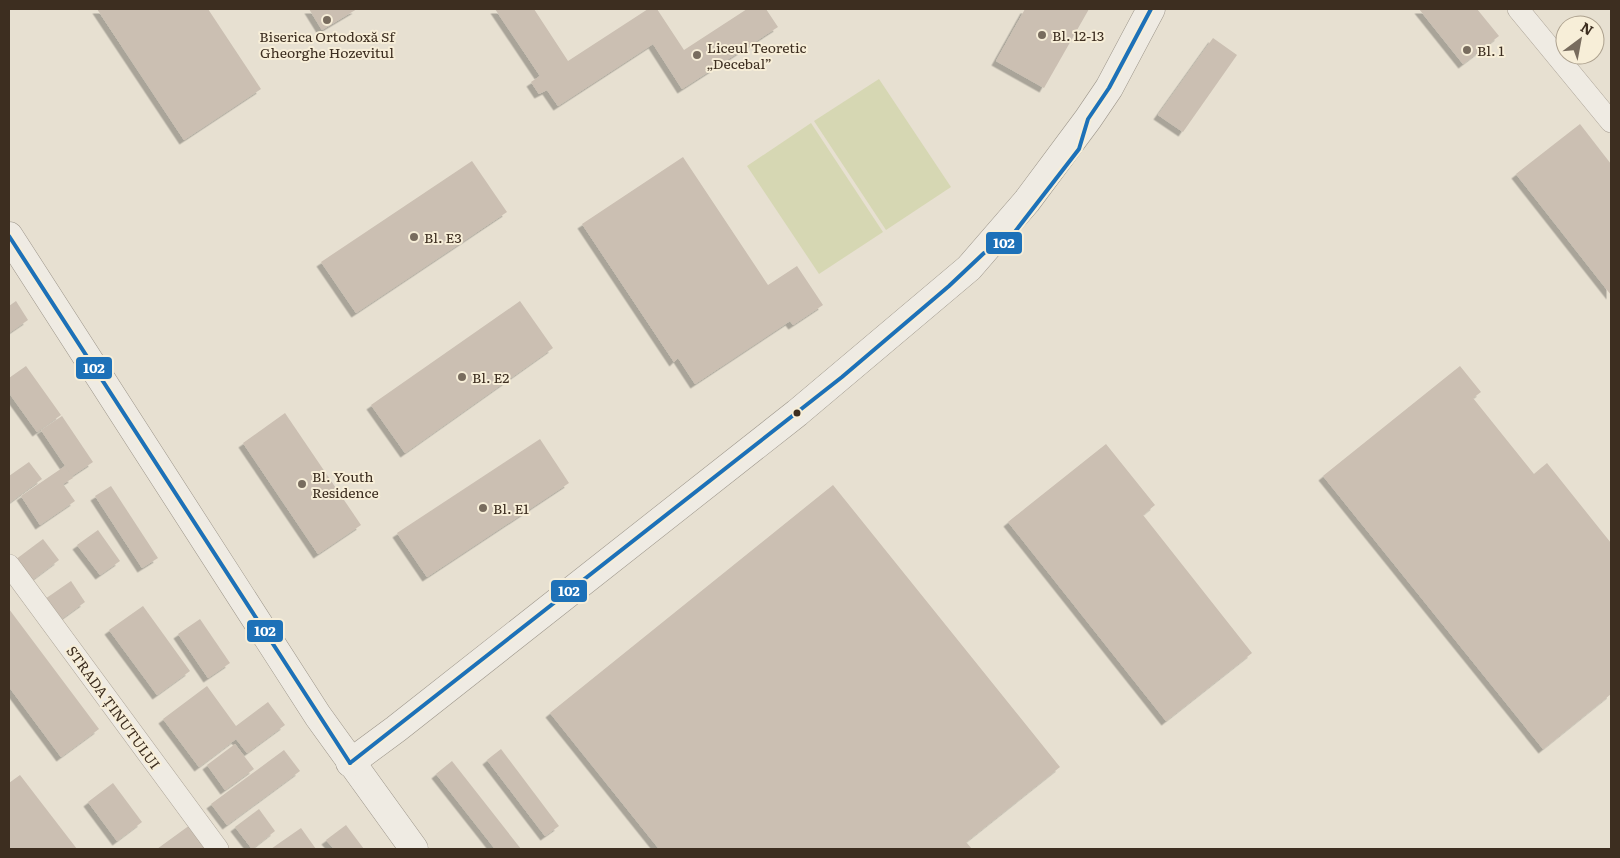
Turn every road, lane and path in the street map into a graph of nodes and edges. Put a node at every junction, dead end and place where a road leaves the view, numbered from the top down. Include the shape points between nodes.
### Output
1 (1151, 9) edge
2 (1518, 9) edge
3 (1611, 122) edge
4 (9, 236) edge
5 (9, 565) edge
6 (350, 763) junction
7 (386, 814) junction
8 (218, 849) edge
9 (397, 849) edge
10 (414, 849) edge

1 - 6 street via 1109,88 1088,119 1079,149 1007,242 984,253 950,286 790,419
2 - 3 street
4 - 6 street
5 - 8 street, STRADA ȚINUTULUI
6 - 7 street
7 - 9 street
7 - 10 street

